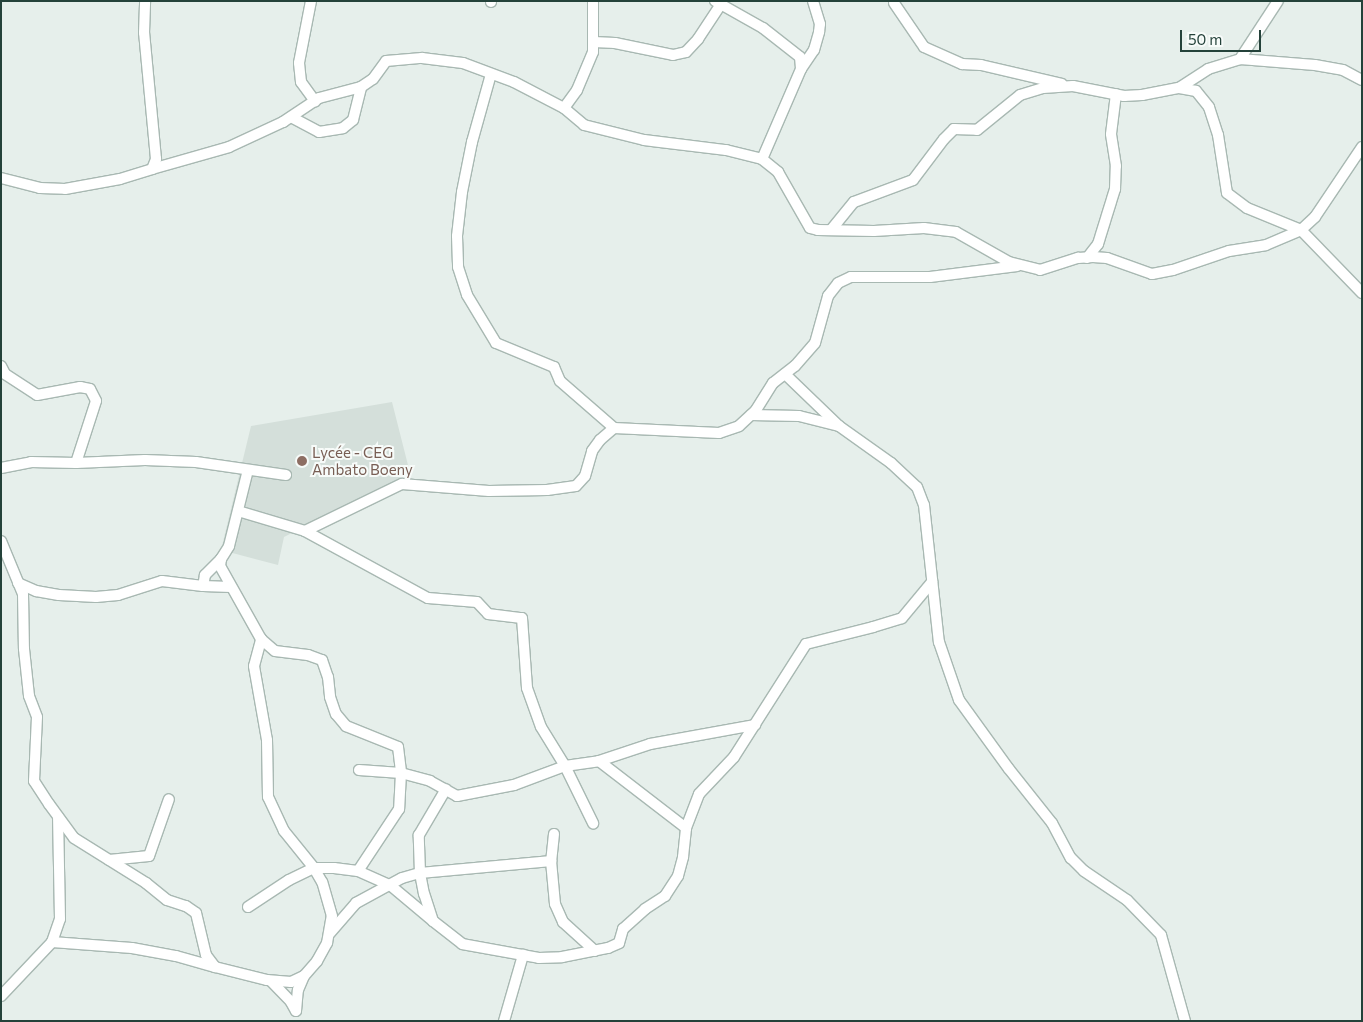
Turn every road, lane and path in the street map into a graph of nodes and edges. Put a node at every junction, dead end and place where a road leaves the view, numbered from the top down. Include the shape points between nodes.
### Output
1 (145, 1) edge
2 (311, 1) edge
3 (813, 1) edge
4 (1278, 1) edge
5 (591, 2) edge
6 (718, 3) edge
7 (894, 3) dead end
8 (594, 42) junction
9 (1240, 59) junction
10 (801, 69) junction
11 (491, 74) junction
12 (1362, 80) edge
13 (1073, 86) junction
14 (362, 87) junction
15 (1179, 88) junction
16 (1116, 94) junction
17 (315, 101) junction
18 (564, 108) junction
19 (291, 117) junction
20 (1362, 147) edge
21 (762, 159) junction
22 (152, 169) junction
23 (1, 178) edge
24 (831, 230) junction
25 (1301, 230) junction
26 (1087, 258) junction
27 (1024, 266) junction
28 (1362, 293) edge
29 (1, 366) edge
30 (785, 374) junction
31 (751, 414) junction
32 (839, 426) junction
33 (614, 428) junction
34 (76, 463) junction
35 (1, 468) edge
36 (248, 470) junction
37 (286, 475) dead end
38 (238, 510) junction
39 (305, 530) junction
40 (1, 541) edge
41 (221, 559) junction
42 (932, 582) junction
43 (18, 583) junction
44 (203, 586) junction
45 (231, 587) junction
46 (261, 639) junction
47 (755, 724) junction
48 (599, 761) junction
49 (565, 766) junction
50 (359, 770) dead end
51 (401, 773) junction
52 (446, 789) junction
53 (169, 799) dead end
54 (58, 817) junction
55 (593, 823) dead end
56 (686, 828) junction
57 (554, 834) dead end
58 (109, 860) junction
59 (551, 861) junction
60 (314, 868) junction
61 (358, 871) junction
62 (420, 873) junction
63 (390, 885) junction
64 (248, 906) dead end
65 (433, 921) junction
66 (329, 934) junction
67 (52, 942) junction
68 (594, 951) junction
69 (523, 955) junction
70 (215, 967) junction
71 (304, 976) junction
72 (271, 980) junction
73 (1, 996) edge
74 (296, 1016) edge
75 (504, 1021) edge
76 (1185, 1021) edge

1 - 22 street via 144,33 156,159
2 - 17 street via 299,63 301,82
3 - 10 street via 820,24 819,32 814,50
4 - 9 street
5 - 8 street
6 - 8 street via 698,39 686,52 673,55
6 - 10 street via 763,28 800,57
7 - 13 street via 924,47 962,64 981,65
8 - 18 street via 586,71
9 - 12 street via 1315,65 1343,70
9 - 15 street via 1208,69
10 - 21 street
11 - 14 street via 463,63 402,58 386,61 373,79
11 - 18 street
11 - 33 street via 472,142 457,236 458,267 467,294 496,343 554,367 560,380
13 - 16 street
13 - 24 street via 1043,88 1020,95 977,130 954,129 913,180 854,202
14 - 17 street
14 - 19 street via 353,120 343,128 319,132
15 - 16 street via 1142,95
15 - 25 street via 1196,91 1209,107 1218,135 1227,193 1247,208
16 - 26 street via 1111,134 1116,166 1115,188 1098,244
17 - 19 street
18 - 21 street via 584,125 644,140 726,150
19 - 22 street via 229,147
20 - 25 street via 1315,217
21 - 24 street via 778,172 810,228
22 - 23 street via 120,179 65,188 40,188
24 - 27 street via 924,228 956,232 1009,262
25 - 26 street via 1266,245 1229,251 1152,274 1107,258
25 - 28 street
26 - 27 street via 1040,270
27 - 30 street via 930,277 851,277 838,283 828,296 815,343
29 - 34 street via 5,374 37,395 80,387 90,389 96,401
30 - 31 street via 773,383
30 - 32 street
31 - 32 street via 799,416
31 - 33 street via 739,426 719,433
32 - 42 street via 891,463 917,487 924,504
33 - 39 street via 592,451 585,476 576,486 489,491 402,484
34 - 35 street via 31,462
34 - 36 street via 196,462
36 - 37 street
36 - 38 street
38 - 39 street
38 - 41 street via 229,546
39 - 49 street via 428,598 477,602 488,614 522,618 527,688 541,727
40 - 43 street
41 - 44 street via 205,575
41 - 45 street via 220,566
42 - 47 street via 902,618 806,644
42 - 76 street via 939,642 959,700 1052,823 1071,858 1084,871 1127,900 1161,935
43 - 44 street via 36,591 96,597 118,595 162,581
43 - 54 street via 23,594 29,696 37,717 34,781
44 - 45 street
45 - 46 street
46 - 51 street via 275,651 322,660 336,714 346,726 398,747
46 - 60 street via 254,666 268,740 268,797 284,831
47 - 48 street via 650,744
47 - 56 street via 734,757 699,794
48 - 49 street
48 - 56 street
49 - 52 street via 514,784 457,796
49 - 55 street
50 - 51 street
51 - 52 street via 430,780
51 - 61 street via 399,809
52 - 62 street via 418,835
53 - 58 street via 149,856
54 - 58 street via 74,838
54 - 67 street via 60,919
56 - 68 street via 678,876 664,896 623,929 619,943
57 - 59 street
58 - 70 street via 167,900 196,913 206,954
59 - 62 street
59 - 68 street via 554,904 563,922
60 - 61 street
60 - 64 street
60 - 66 street via 322,882 332,916
61 - 63 street
62 - 63 street
62 - 65 street
63 - 65 street
63 - 66 street via 356,904
65 - 69 street via 462,944
66 - 71 street via 320,955
67 - 70 street via 132,948
67 - 73 street
68 - 69 street via 562,958
69 - 75 street
70 - 72 street
71 - 72 street via 291,982
71 - 74 street via 298,990
72 - 74 street via 291,1002

